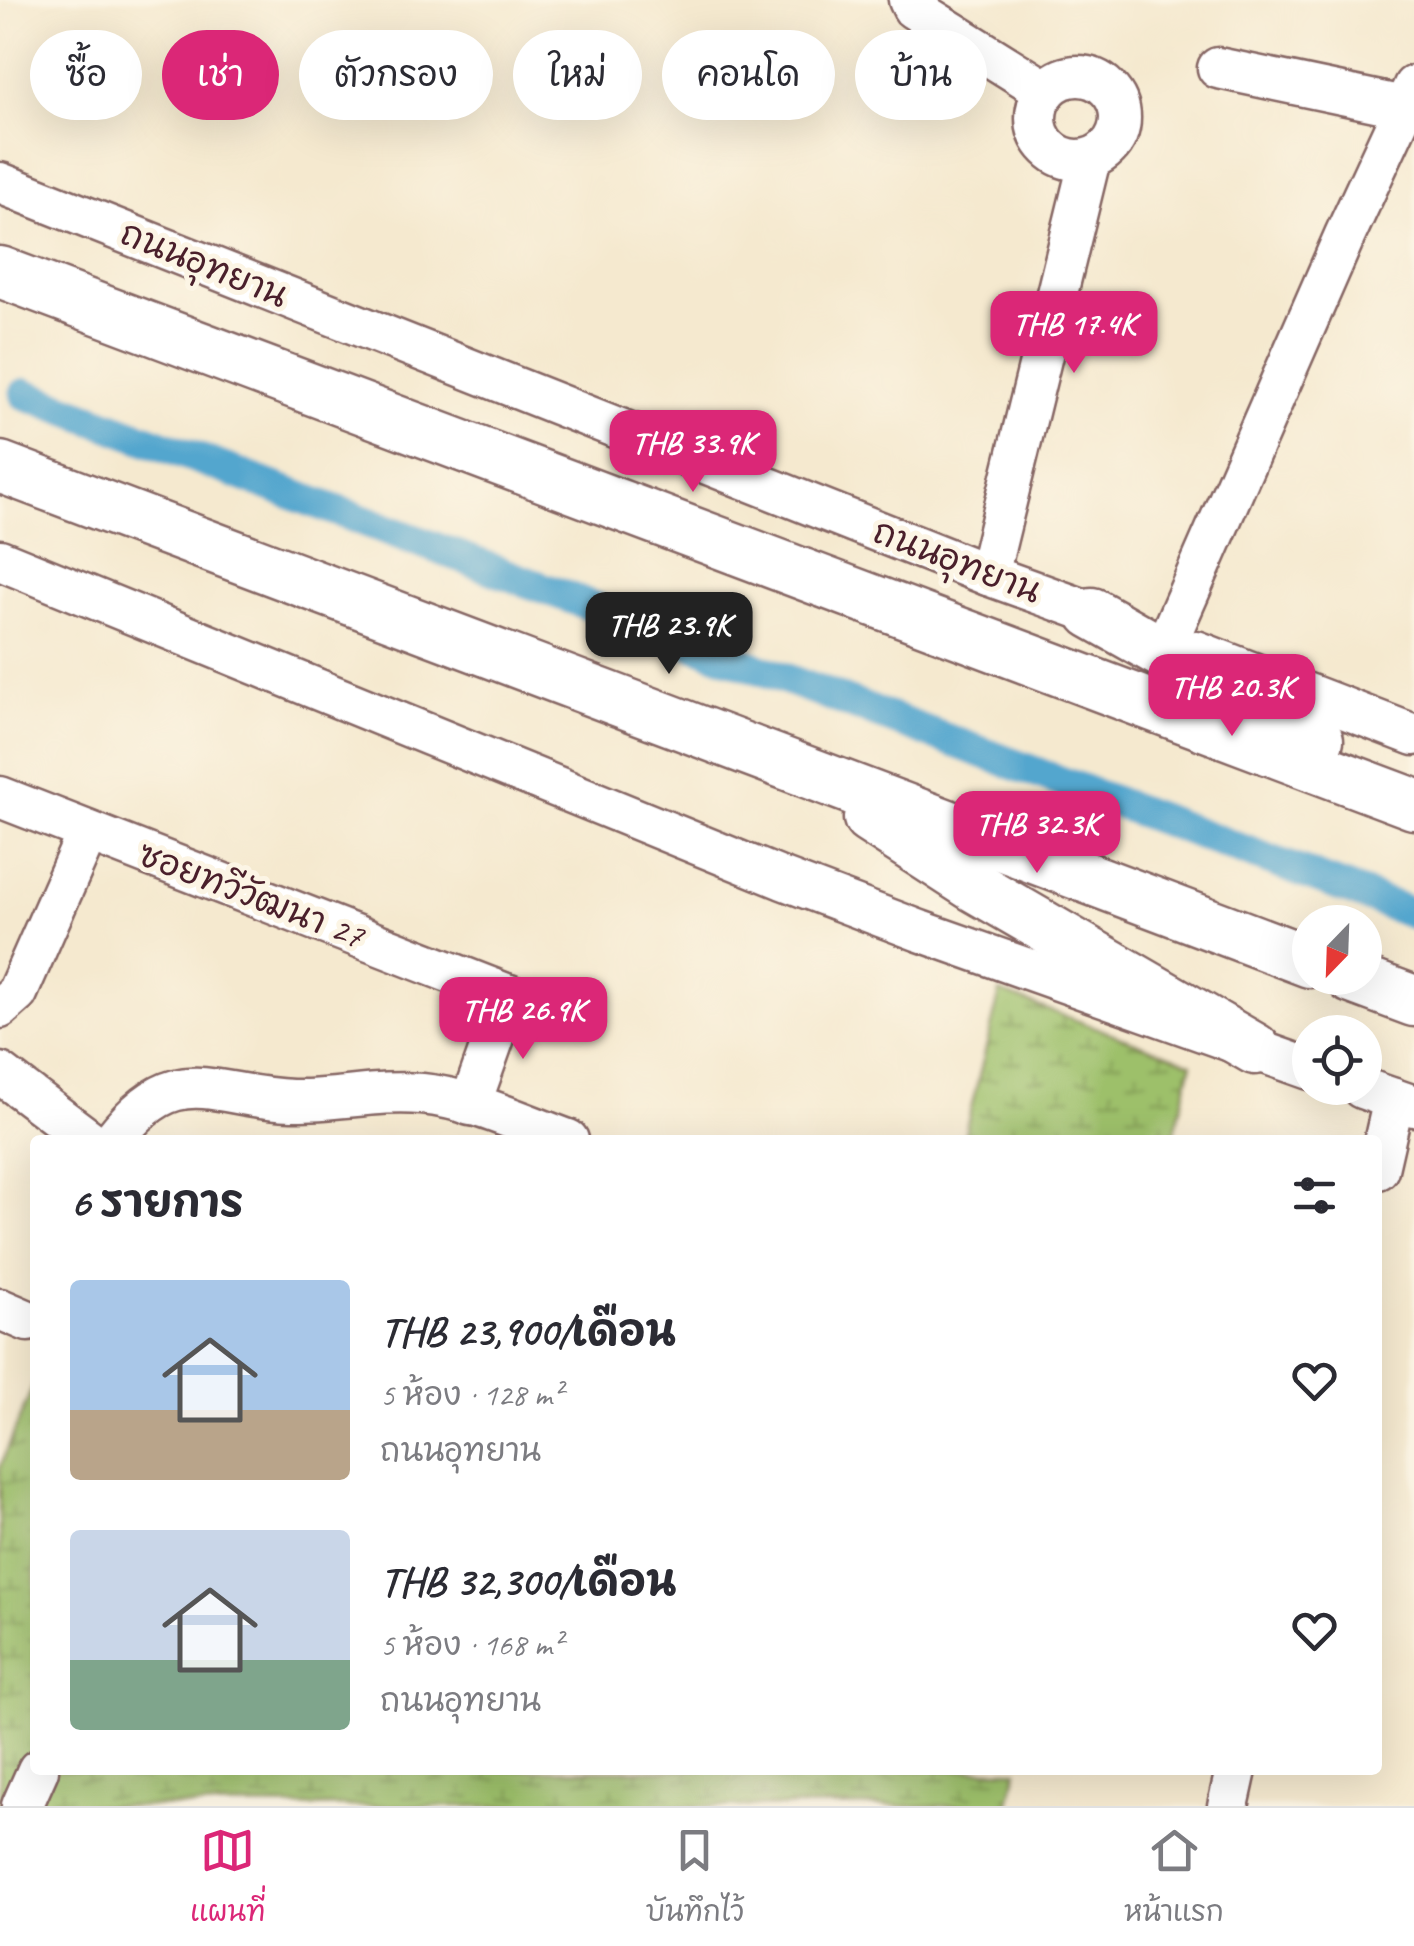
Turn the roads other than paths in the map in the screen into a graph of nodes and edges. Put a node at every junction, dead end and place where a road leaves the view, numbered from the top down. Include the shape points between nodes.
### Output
1 (909, 0) edge
2 (1218, 68) dead end
3 (1046, 91) junction
4 (1409, 97) edge
5 (1090, 159) junction
6 (1396, 165) edge
7 (0, 183) edge
8 (0, 272) edge
9 (0, 467) edge
10 (0, 560) edge
11 (988, 575) junction
12 (1092, 612) junction
13 (1168, 640) junction
14 (1414, 735) edge
15 (781, 762) junction
16 (1414, 789) edge
17 (0, 798) edge
18 (1414, 804) edge
19 (88, 832) junction
20 (1292, 955) edge
21 (1382, 989) edge
22 (509, 996) junction
23 (1414, 1001) edge
24 (0, 1008) edge
25 (557, 1014) dead end
26 (1255, 1049) junction
27 (1292, 1062) edge
28 (0, 1073) edge
29 (1390, 1098) edge
30 (470, 1105) junction
31 (82, 1135) edge
32 (117, 1135) edge
33 (554, 1135) edge
34 (1382, 1145) edge
35 (36, 1775) edge
36 (1235, 1775) edge
37 (22, 1806) edge
38 (1228, 1806) edge

1 - 3 street
2 - 4 street
3 - 5 street via 1035,120 1040,138 1054,153
3 - 5 street via 1068,76 1088,76 1116,99 1118,134
4 - 6 street
5 - 11 street
6 - 13 street
7 - 11 street, ถนนอุทยาน
8 - 18 main road, ถนนอุทยาน
9 - 15 main road
10 - 26 street via 783,879
11 - 12 street, ถนนอุทยาน
12 - 13 street, ถนนอุทยาน
12 - 16 main road
13 - 14 street, ถนนอุทยาน
15 - 20 main road
15 - 26 main road via 974,886
17 - 19 street, ซอยทวีวัฒนา 27
19 - 22 street, ซอยทวีวัฒนา 27
19 - 24 street via 16,993
21 - 23 main road
22 - 25 street, ซอยทวีวัฒนา 27
22 - 30 street
26 - 27 street
28 - 31 street
29 - 34 street
30 - 32 street via 426,1094 288,1100 210,1086 177,1089 151,1102
30 - 33 street
35 - 37 street
36 - 38 street

